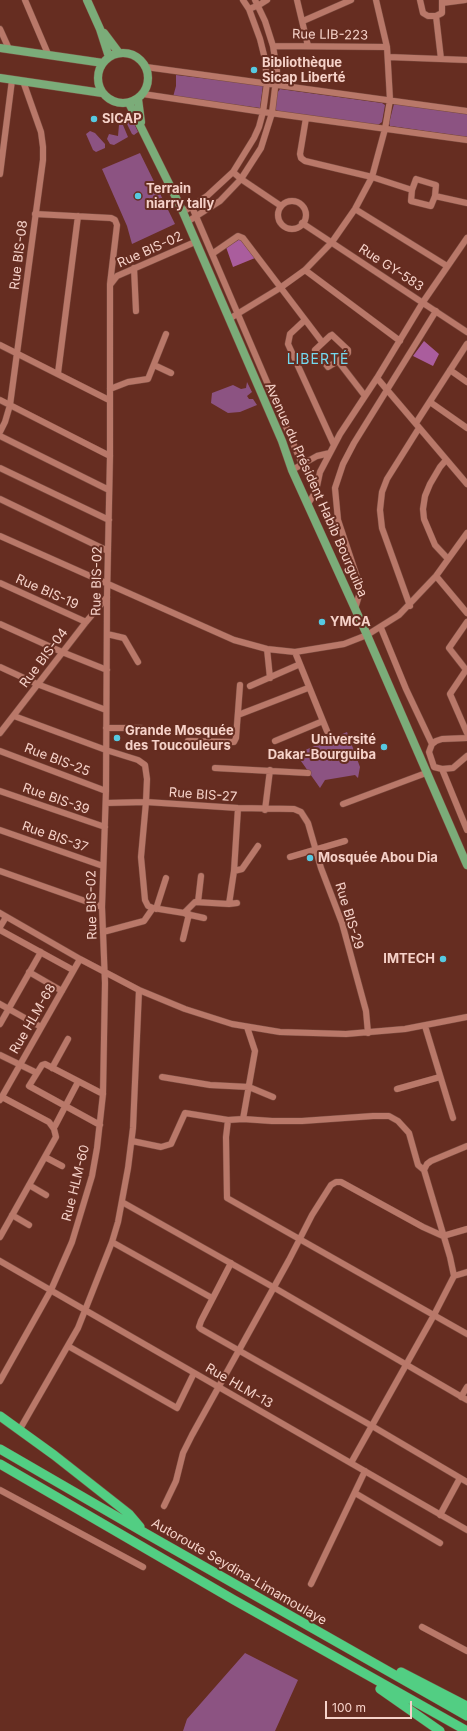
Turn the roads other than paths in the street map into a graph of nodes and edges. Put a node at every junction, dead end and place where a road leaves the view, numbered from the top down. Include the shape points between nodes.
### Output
1 (25, 0) edge
2 (87, 0) edge
3 (243, 0) edge
4 (267, 0) edge
5 (297, 0) edge
6 (351, 0) edge
7 (376, 0) edge
8 (420, 0) edge
9 (465, 0) edge
10 (442, 1) edge
11 (257, 3) edge
12 (249, 8) junction
13 (436, 16) junction
14 (302, 21) junction
15 (0, 29) edge
16 (100, 29) junction
17 (273, 46) junction
18 (308, 46) junction
19 (5, 47) edge
20 (387, 47) junction
21 (119, 53) junction
22 (48, 54) junction
23 (388, 57) junction
24 (106, 60) junction
25 (441, 60) junction
26 (467, 60) edge
27 (146, 67) junction
28 (0, 78) edge
29 (12, 80) junction
30 (23, 81) junction
31 (266, 83) junction
32 (277, 84) junction
33 (102, 93) junction
34 (141, 96) junction
35 (390, 100) junction
36 (129, 103) junction
37 (467, 111) edge
38 (263, 112) junction
39 (272, 113) junction
40 (306, 118) junction
41 (141, 125) junction
42 (385, 129) junction
43 (467, 140) edge
44 (232, 172) junction
45 (0, 174) edge
46 (372, 177) junction
47 (241, 179) junction
48 (412, 190) junction
49 (435, 196) junction
50 (467, 203) edge
51 (281, 206) junction
52 (192, 208) junction
53 (355, 208) junction
54 (183, 212) junction
55 (36, 214) junction
56 (78, 216) junction
57 (196, 218) junction
58 (187, 222) junction
59 (302, 223) junction
60 (467, 238) edge
61 (195, 242) junction
62 (332, 242) junction
63 (212, 254) junction
64 (447, 266) junction
65 (134, 268) junction
66 (305, 270) junction
67 (110, 285) junction
68 (280, 288) junction
69 (423, 302) junction
70 (136, 311) dead end
71 (436, 311) junction
72 (237, 313) junction
73 (229, 319) junction
74 (305, 320) junction
75 (467, 332) edge
76 (166, 334) dead end
77 (400, 341) junction
78 (322, 342) junction
79 (0, 344) edge
80 (467, 344) edge
81 (18, 353) junction
82 (338, 361) junction
83 (154, 365) junction
84 (450, 370) junction
85 (58, 373) junction
86 (171, 373) dead end
87 (377, 378) junction
88 (467, 382) edge
89 (110, 389) junction
90 (388, 390) junction
91 (365, 396) junction
92 (0, 400) edge
93 (109, 400) junction
94 (430, 402) junction
95 (10, 405) junction
96 (418, 426) junction
97 (467, 428) edge
98 (0, 432) edge
99 (0, 436) edge
100 (334, 445) junction
101 (330, 453) junction
102 (110, 456) junction
103 (446, 460) junction
104 (302, 464) junction
105 (0, 468) edge
106 (292, 470) junction
107 (467, 484) edge
108 (109, 490) junction
109 (0, 499) edge
110 (308, 504) junction
111 (109, 520) junction
112 (467, 533) edge
113 (0, 536) edge
114 (108, 552) junction
115 (448, 559) junction
116 (436, 576) junction
117 (107, 582) junction
118 (0, 583) edge
119 (107, 597) junction
120 (410, 606) junction
121 (355, 609) junction
122 (467, 613) edge
123 (86, 622) junction
124 (467, 622) edge
125 (0, 624) edge
126 (381, 628) junction
127 (107, 634) junction
128 (367, 635) junction
129 (267, 649) junction
130 (62, 652) junction
131 (294, 652) junction
132 (138, 662) dead end
133 (298, 665) junction
134 (0, 667) edge
135 (107, 670) junction
136 (467, 670) edge
137 (270, 678) junction
138 (38, 684) junction
139 (240, 685) dead end
140 (250, 686) dead end
141 (308, 688) junction
142 (106, 710) junction
143 (14, 716) junction
144 (238, 716) junction
145 (323, 721) junction
146 (106, 728) junction
147 (141, 728) dead end
148 (327, 731) dead end
149 (0, 733) edge
150 (467, 733) edge
151 (467, 738) edge
152 (188, 741) dead end
153 (275, 741) dead end
154 (432, 744) junction
155 (106, 750) junction
156 (0, 751) edge
157 (467, 756) edge
158 (431, 760) junction
159 (215, 768) dead end
160 (442, 769) junction
161 (270, 770) junction
162 (424, 770) junction
163 (308, 773) dead end
164 (106, 791) junction
165 (0, 792) edge
166 (106, 802) junction
167 (146, 802) junction
168 (343, 804) dead end
169 (238, 808) junction
170 (265, 810) junction
171 (298, 810) joint
172 (105, 827) junction
173 (0, 830) edge
174 (467, 830) edge
175 (345, 841) dead end
176 (258, 846) dead end
177 (316, 850) junction
178 (290, 857) dead end
179 (467, 865) edge
180 (103, 866) junction
181 (0, 870) edge
182 (234, 871) junction
183 (200, 876) dead end
184 (166, 878) dead end
185 (198, 902) junction
186 (237, 903) dead end
187 (229, 904) junction
188 (102, 907) junction
189 (154, 909) junction
190 (0, 913) edge
191 (186, 914) junction
192 (6, 917) junction
193 (204, 918) dead end
194 (0, 928) edge
195 (103, 932) junction
196 (183, 939) dead end
197 (41, 952) junction
198 (80, 959) junction
199 (74, 970) junction
200 (29, 972) junction
201 (105, 973) junction
202 (139, 990) junction
203 (62, 991) junction
204 (0, 1004) edge
205 (8, 1009) junction
206 (467, 1017) edge
207 (0, 1024) edge
208 (425, 1026) junction
209 (41, 1027) junction
210 (247, 1027) junction
211 (368, 1033) junction
212 (68, 1038) dead end
213 (0, 1055) edge
214 (20, 1065) junction
215 (52, 1068) junction
216 (37, 1073) junction
217 (162, 1077) dead end
218 (440, 1077) junction
219 (78, 1082) junction
220 (249, 1087) junction
221 (397, 1089) dead end
222 (103, 1094) junction
223 (273, 1097) dead end
224 (1, 1098) edge
225 (66, 1106) junction
226 (454, 1118) dead end
227 (243, 1119) junction
228 (228, 1120) junction
229 (100, 1125) junction
230 (55, 1126) dead end
231 (132, 1141) junction
232 (467, 1146) edge
233 (45, 1157) junction
234 (62, 1166) dead end
235 (424, 1170) junction
236 (29, 1185) junction
237 (46, 1195) dead end
238 (122, 1202) junction
239 (12, 1215) junction
240 (29, 1224) dead end
241 (467, 1229) edge
242 (443, 1236) junction
243 (0, 1237) edge
244 (299, 1238) junction
245 (112, 1242) junction
246 (0, 1261) edge
247 (231, 1263) junction
248 (467, 1272) edge
249 (454, 1276) junction
250 (273, 1287) junction
251 (51, 1290) junction
252 (212, 1298) junction
253 (85, 1310) junction
254 (434, 1315) junction
255 (467, 1334) edge
256 (68, 1346) junction
257 (238, 1351) junction
258 (406, 1365) junction
259 (194, 1373) junction
260 (0, 1381) edge
261 (217, 1387) junction
262 (467, 1387) edge
263 (464, 1399) edge
264 (0, 1416) edge
265 (372, 1426) junction
266 (20, 1429) junction
267 (0, 1449) edge
268 (351, 1463) junction
269 (0, 1464) edge
270 (365, 1472) junction
271 (460, 1478) junction
272 (467, 1482) edge
273 (0, 1490) edge
274 (355, 1493) junction
275 (164, 1506) dead end
276 (440, 1515) junction
277 (467, 1530) edge
278 (145, 1533) junction
279 (440, 1543) dead end
280 (143, 1567) dead end
281 (311, 1584) dead end
282 (422, 1627) dead end
283 (467, 1651) edge
284 (359, 1654) junction
285 (351, 1666) junction
286 (467, 1706) edge
287 (467, 1716) edge
288 (440, 1731) edge
289 (467, 1731) edge

1 - 22 street
2 - 16 main road
3 - 12 street
4 - 11 street
5 - 14 street
6 - 14 street
7 - 20 street
8 - 13 street via 423,13
9 - 10 street
10 - 13 street via 442,13
11 - 12 street
11 - 17 street
12 - 31 street via 262,45
13 - 25 street
14 - 18 street
15 - 19 street
16 - 21 main road
16 - 24 main road
17 - 18 street, Rue LIB-223
17 - 32 street
18 - 20 street, Rue LIB-223
19 - 22 main road
20 - 23 street
21 - 24 main road
21 - 27 main road via 134,56
22 - 24 main road
23 - 25 street
23 - 35 street
24 - 33 main road via 98,74
25 - 26 street
27 - 31 street
27 - 34 main road via 148,80
28 - 29 main road
29 - 30 main road
29 - 45 street
30 - 33 main road
30 - 55 street, Rue BIS-08 via 41,132 43,147
31 - 32 street
31 - 38 street
32 - 35 street
32 - 39 street
33 - 36 main road via 111,101
34 - 36 main road
34 - 38 street
34 - 41 main road, Avenue du Président Habib Bourguiba
35 - 37 street
35 - 42 street
36 - 41 main road, Avenue du Président Habib Bourguiba
38 - 39 street
38 - 44 street via 254,138
39 - 40 street
39 - 47 street via 261,148
40 - 42 street
40 - 46 street via 301,158
41 - 54 main road, Avenue du Président Habib Bourguiba
42 - 43 street
42 - 46 street
44 - 47 street
44 - 52 street
46 - 48 street
46 - 53 street
47 - 51 street
47 - 57 street via 220,201
48 - 49 street via 412,202 431,206
48 - 49 street via 415,180 418,179 435,184
49 - 50 street
51 - 59 street via 279,220 285,227 294,228
51 - 59 street via 288,201 300,204 306,215
52 - 54 street
52 - 57 street
53 - 62 street
53 - 64 street
54 - 58 main road, Avenue du Président Habib Bourguiba
55 - 56 street
55 - 81 street, Rue BIS-08
56 - 67 street via 115,220 117,225
56 - 85 street
57 - 58 street
57 - 63 street
58 - 61 main road, Avenue du Président Habib Bourguiba
59 - 62 street, Rue GY-583
60 - 64 street
61 - 65 street, Rue BIS-02
61 - 73 main road, Avenue du Président Habib Bourguiba
62 - 66 street
62 - 69 street, Rue GY-583
63 - 68 street via 238,236 241,237
63 - 72 street
64 - 69 street
65 - 67 street, Rue BIS-02 via 117,276
65 - 70 street
66 - 68 street
66 - 77 street
67 - 89 street, Rue BIS-02
68 - 72 street
68 - 74 street
69 - 71 street, Rue GY-583
69 - 77 street
71 - 75 street, Rue GY-583
71 - 90 street
72 - 73 street
72 - 104 street
73 - 106 main road, Avenue du Président Habib Bourguiba
74 - 78 street
74 - 100 street via 290,334 288,344
76 - 83 street
77 - 87 street
78 - 82 street via 315,350 326,366
78 - 82 street via 332,336 348,350 346,356
79 - 81 street
80 - 84 street
81 - 85 street
81 - 95 street, Rue BIS-08
82 - 91 street
83 - 86 street
83 - 89 street via 146,380 128,382
84 - 88 street
84 - 94 street
85 - 93 street
87 - 90 street
87 - 91 street
89 - 93 street, Rue BIS-02
90 - 96 street
90 - 121 street via 346,457 335,488 338,520 360,586
91 - 100 street
92 - 95 street
93 - 102 street, Rue BIS-02
94 - 96 street
94 - 97 street
95 - 98 street, Rue BIS-08
95 - 102 street
96 - 103 street
96 - 120 street via 387,479 382,492 380,510 382,528
99 - 108 street
100 - 101 street
101 - 104 street
101 - 110 street via 320,472 316,491
102 - 108 street, Rue BIS-02
103 - 107 street
103 - 115 street via 430,484 423,509 424,519 435,545
104 - 106 street
105 - 111 street
106 - 110 main road, Avenue du Président Habib Bourguiba
108 - 111 street, Rue BIS-02
109 - 114 street
110 - 121 main road, Avenue du Président Habib Bourguiba
111 - 114 street, Rue BIS-02
112 - 115 street
113 - 117 street
114 - 117 street, Rue BIS-02
115 - 116 street
116 - 120 street
116 - 122 street
117 - 119 street, Rue BIS-02
117 - 129 street via 234,640
118 - 123 street, Rue BIS-19
119 - 123 street, Rue BIS-04
119 - 127 street, Rue BIS-02
120 - 126 street
121 - 128 main road, Avenue du Président Habib Bourguiba
123 - 130 street, Rue BIS-04
124 - 136 street via 449,648
125 - 130 street
126 - 128 street
126 - 154 street
127 - 132 street via 124,638
127 - 135 street, Rue BIS-02
128 - 131 street via 344,644
128 - 162 main road, Avenue du Président Habib Bourguiba
129 - 131 street
129 - 137 street
130 - 135 street
130 - 138 street, Rue BIS-04
131 - 133 street
133 - 137 street
133 - 141 street
134 - 138 street
135 - 142 street, Rue BIS-02
136 - 150 street via 450,694
137 - 140 street
138 - 142 street
138 - 143 street, Rue BIS-04
139 - 144 street
141 - 144 street
141 - 145 street
142 - 146 street, Rue BIS-02
143 - 149 street, Rue BIS-04
143 - 155 street
144 - 152 street via 236,738 233,743
145 - 148 street
145 - 153 street
146 - 147 street
146 - 155 street, Rue BIS-02
151 - 154 street via 442,738
154 - 158 street via 429,752
155 - 164 street, Rue BIS-02
155 - 167 street via 138,760 145,765
156 - 164 street, Rue BIS-25
157 - 160 street via 453,768
158 - 160 street via 434,766
158 - 162 street
159 - 161 street
160 - 174 street
161 - 163 street
161 - 170 street
162 - 168 street
162 - 179 main road, Avenue du Président Habib Bourguiba
164 - 166 street, Rue BIS-02
165 - 172 street, Rue BIS-39
166 - 167 street, Rue BIS-27
166 - 172 street, Rue BIS-02
167 - 169 street, Rue BIS-27
167 - 189 street via 141,857 145,900 148,906
169 - 170 street, Rue BIS-27
169 - 182 street
170 - 171 street, Rue BIS-27
171 - 177 street, Rue BIS-29 via 308,823
172 - 180 street, Rue BIS-02
173 - 180 street, Rue BIS-37
175 - 177 street
176 - 182 street via 242,869
177 - 178 street
177 - 211 street, Rue BIS-29 via 342,923 365,1005
180 - 188 street, Rue BIS-02
181 - 188 street
182 - 187 street
183 - 185 street
184 - 189 street
185 - 187 street
185 - 191 street via 194,902
186 - 187 street
188 - 195 street, Rue BIS-02
189 - 191 street
189 - 195 street via 144,921
190 - 192 street
191 - 193 street
191 - 196 street
192 - 194 street
192 - 198 street
194 - 197 street
195 - 201 street, Rue BIS-02
197 - 199 street
197 - 200 street
198 - 199 street, Rue HLM-68
198 - 201 street
199 - 203 street, Rue HLM-68
200 - 203 street
200 - 205 street
201 - 202 street
201 - 222 street, Rue HLM-60
202 - 210 street via 207,1017
202 - 231 street
203 - 209 street, Rue HLM-68
204 - 205 street
205 - 207 street
205 - 209 street
206 - 208 street
208 - 211 street
208 - 218 street
209 - 214 street, Rue HLM-68
210 - 211 street via 285,1033
210 - 220 street via 255,1051
212 - 215 street
213 - 214 street
214 - 216 street
214 - 224 street, Rue HLM-68
215 - 216 street via 43,1064
215 - 219 street
216 - 225 street via 29,1086
217 - 220 street via 210,1085
218 - 221 street
218 - 226 street
219 - 222 street
219 - 225 street
220 - 223 street
220 - 227 street
222 - 229 street, Rue HLM-60
224 - 233 street via 49,1122 55,1133
225 - 229 street
225 - 230 street
227 - 228 street
227 - 235 street via 302,1121 389,1116 398,1121 409,1133 418,1165
228 - 231 street via 185,1113 171,1144 161,1147
228 - 244 street via 227,1198
229 - 251 street, Rue HLM-60 via 85,1202 72,1242
231 - 238 street
232 - 235 street via 431,1161
233 - 234 street
233 - 236 street
235 - 242 street
236 - 237 street
236 - 239 street
238 - 245 street
238 - 247 street
239 - 240 street
239 - 243 street
241 - 242 street
242 - 244 street via 341,1182 336,1182 312,1214
242 - 249 street
244 - 250 street
244 - 254 street
245 - 252 street
245 - 253 street
246 - 251 street, Rue HLM-13
247 - 250 street
247 - 252 street
248 - 249 street
249 - 254 street
250 - 257 street
250 - 258 street
251 - 253 street, Rue HLM-13
251 - 260 street, Rue HLM-60
252 - 257 street via 199,1327
253 - 256 street
253 - 259 street, Rue HLM-13
254 - 255 street
254 - 258 street
256 - 259 street via 177,1408
256 - 266 street
257 - 261 street
257 - 265 street
258 - 263 street
258 - 265 street
259 - 261 street, Rue HLM-13
261 - 268 street, Rue HLM-13
261 - 275 street via 183,1453 176,1481
262 - 263 street
264 - 266 highway
265 - 268 street
265 - 271 street
266 - 278 highway via 129,1514
267 - 278 highway, Autoroute Seydina-Limamoulaye
268 - 270 street, Rue HLM-13
269 - 285 highway, Autoroute Seydina-Limamoulaye
270 - 274 street
270 - 276 street, Rue HLM-13
271 - 272 street
271 - 276 street
273 - 280 street
274 - 279 street
274 - 281 street
276 - 277 street, Rue HLM-13
278 - 284 highway, Autoroute Seydina-Limamoulaye
282 - 283 street
284 - 286 highway via 412,1677
284 - 287 highway, Autoroute Seydina-Limamoulaye
285 - 288 highway
285 - 289 highway, Autoroute Seydina-Limamoulaye

